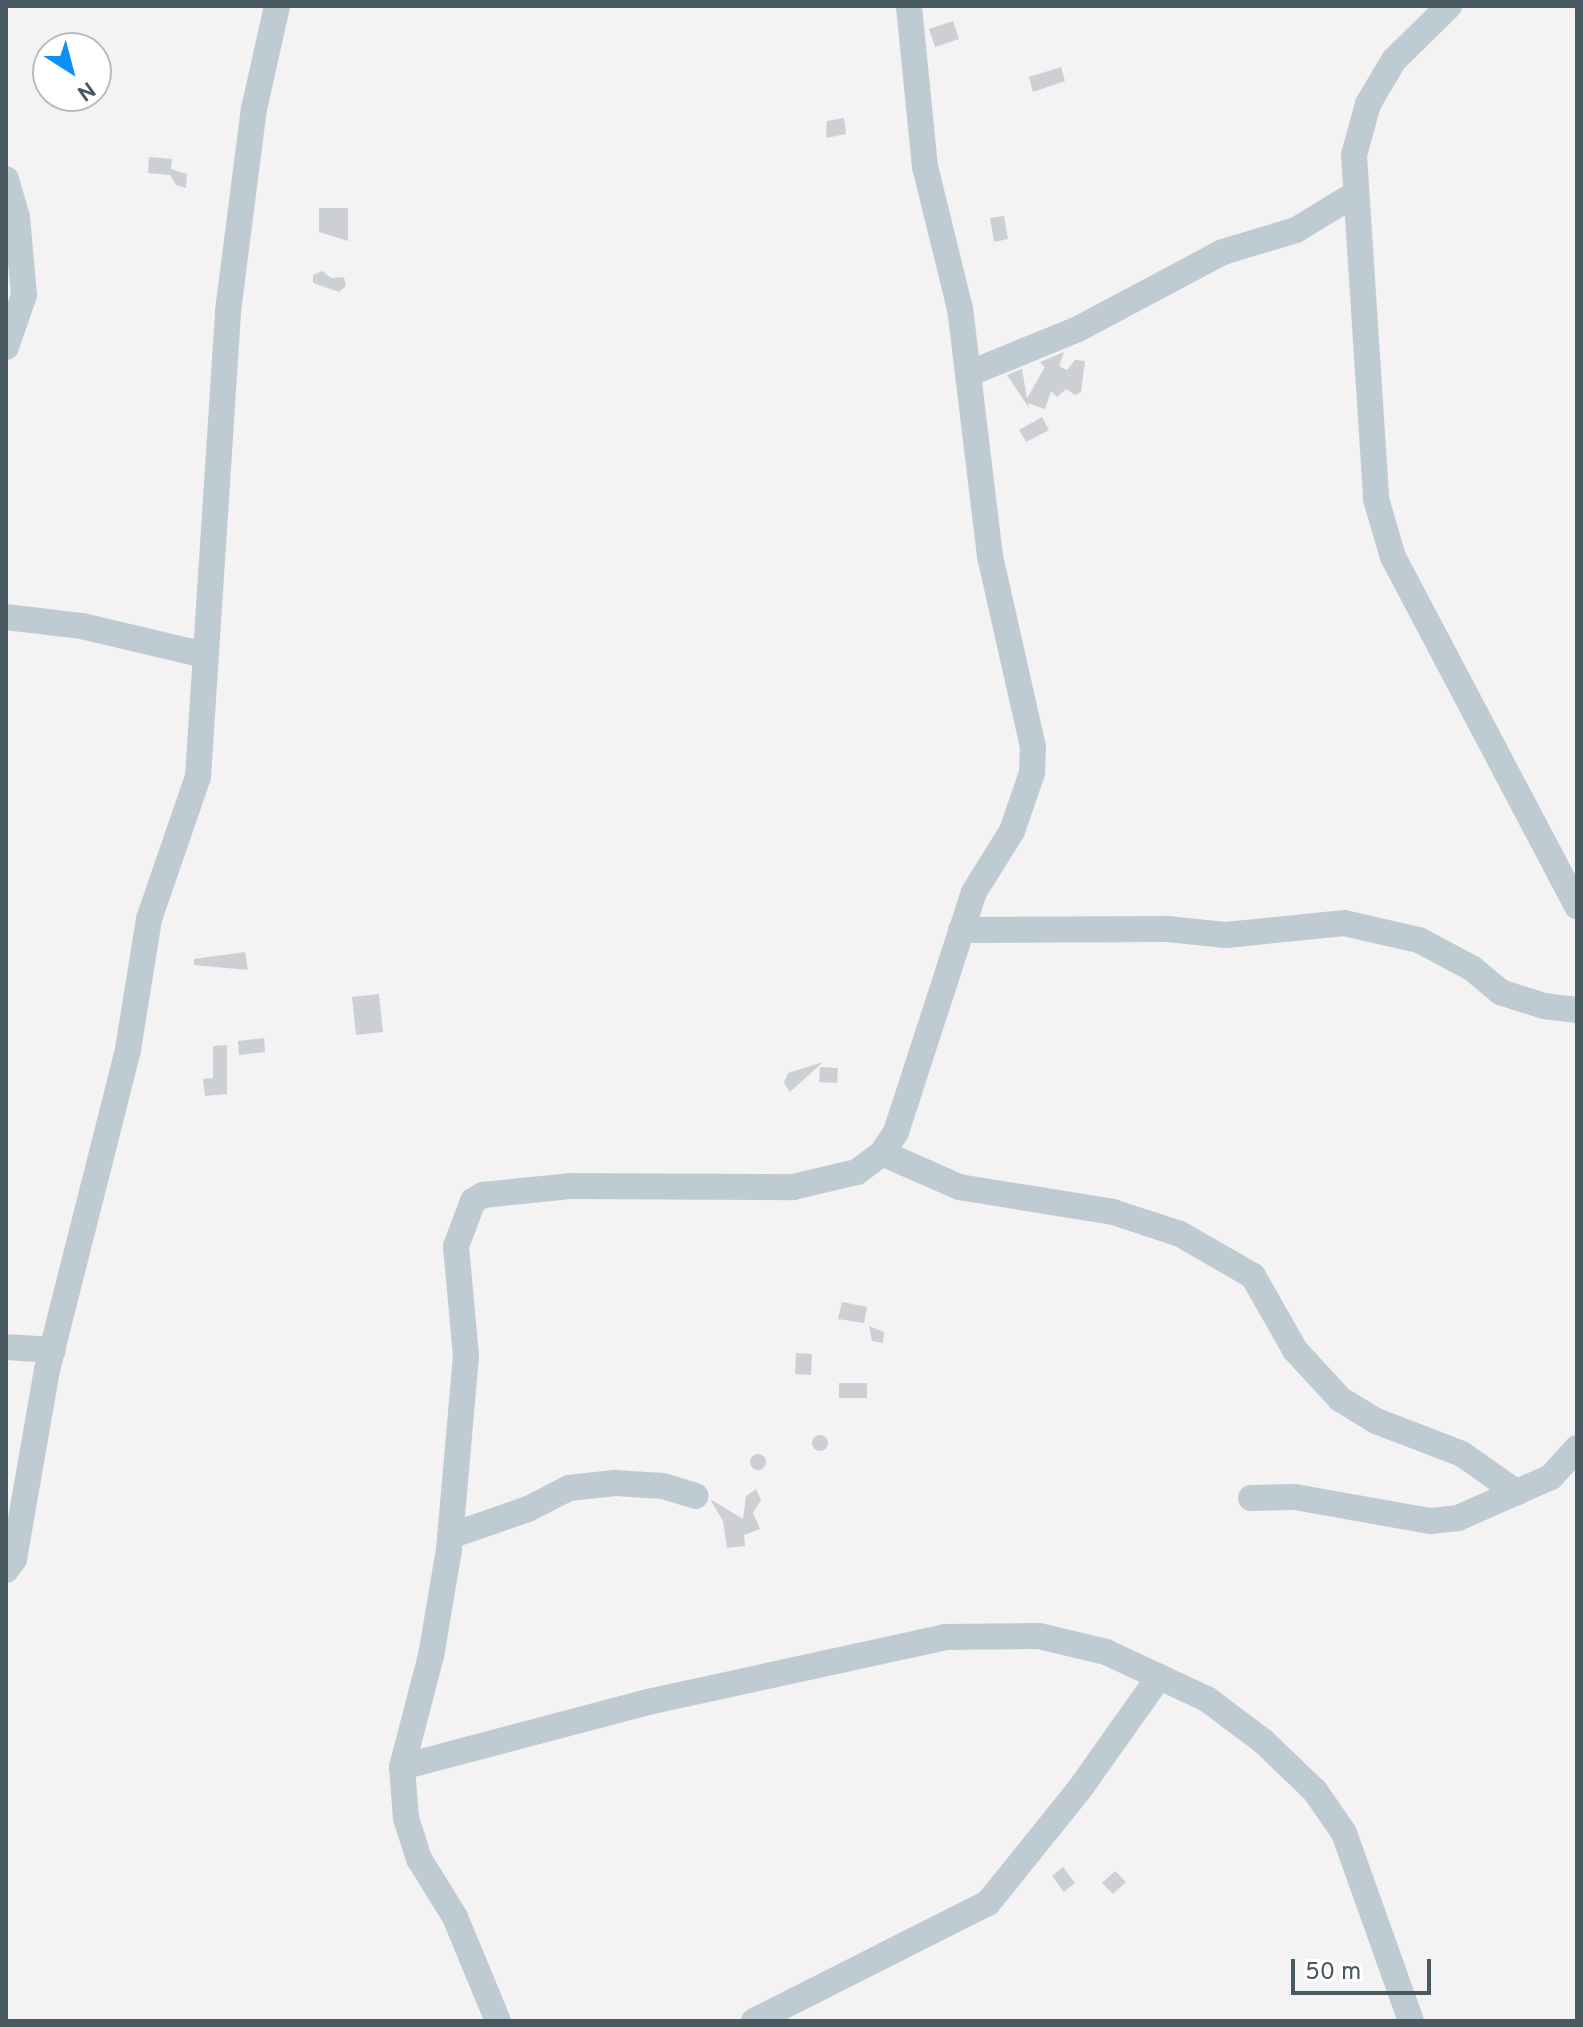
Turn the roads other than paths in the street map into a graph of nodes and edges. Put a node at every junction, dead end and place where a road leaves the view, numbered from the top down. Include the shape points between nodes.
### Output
1 (277, 6) edge
2 (909, 6) edge
3 (1449, 6) edge
4 (6, 179) edge
5 (1355, 194) junction
6 (6, 347) edge
7 (968, 374) junction
8 (6, 617) edge
9 (205, 655) junction
10 (1577, 906) edge
11 (961, 930) junction
12 (1577, 1010) edge
13 (882, 1153) junction
14 (6, 1347) edge
15 (53, 1350) junction
16 (1577, 1448) edge
17 (1517, 1493) junction
18 (695, 1496) dead end
19 (1251, 1498) dead end
20 (450, 1536) junction
21 (6, 1570) edge
22 (1159, 1677) junction
23 (402, 1767) junction
24 (498, 2021) edge
25 (754, 2021) edge
26 (1411, 2021) edge

1 - 9 street via 254,109 247,197 228,311
2 - 7 street via 925,167 960,309
3 - 5 street via 1394,60 1368,104 1354,155
4 - 6 street via 17,217 24,295
5 - 7 street via 1296,230 1223,252 1078,329
5 - 10 street via 1372,374 1369,436 1376,499 1393,557
7 - 11 street via 990,556 1033,747 1032,773 1012,831 974,892
8 - 9 street via 82,626
9 - 15 street via 198,777 149,919 128,1049
11 - 12 street via 1167,929 1226,935 1344,923 1419,940 1473,969 1500,992
11 - 13 street via 909,1102
13 - 17 street via 959,1187 1113,1212 1180,1234 1253,1276 1295,1350 1316,1379 1340,1399 1376,1421 1462,1454
13 - 20 street via 857,1172 793,1187 570,1186 483,1195 473,1201 456,1246 466,1356
14 - 15 street
15 - 21 street via 14,1559
16 - 17 street via 1551,1477
17 - 19 street via 1458,1518 1430,1521 1295,1497
18 - 20 street via 663,1486 615,1483 569,1488 528,1509
20 - 23 street via 431,1656
22 - 23 street via 1106,1652 1039,1636 945,1637 816,1661
22 - 25 street via 1079,1790 988,1903
22 - 26 street via 1207,1699 1263,1741 1315,1791 1344,1833
23 - 24 street via 406,1818 419,1859 455,1917

